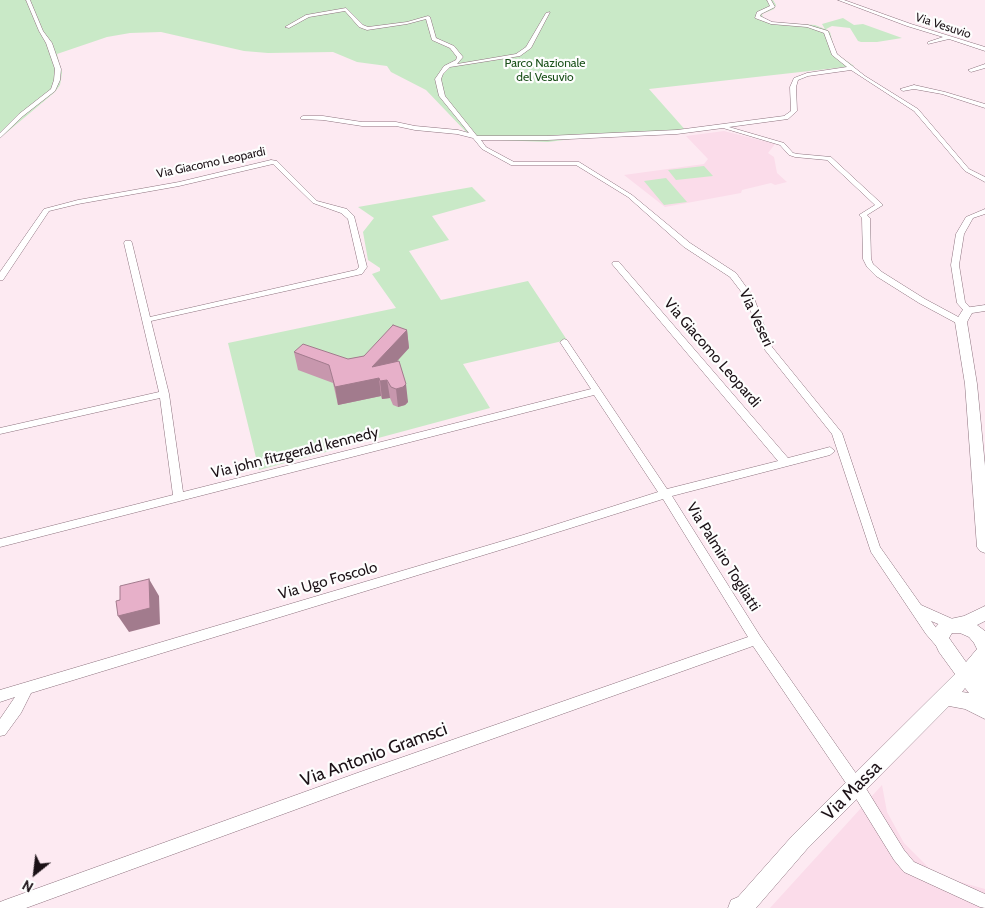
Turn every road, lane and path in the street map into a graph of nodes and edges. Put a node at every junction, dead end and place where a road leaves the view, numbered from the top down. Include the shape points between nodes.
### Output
1 (28, 0) edge
2 (769, 0) edge
3 (840, 0) edge
4 (548, 13) dead end
5 (287, 27) dead end
6 (948, 38) junction
7 (930, 43) dead end
8 (985, 49) edge
9 (985, 66) edge
10 (446, 67) junction
11 (852, 68) junction
12 (971, 70) dead end
13 (903, 89) dead end
14 (985, 106) edge
15 (303, 118) dead end
16 (724, 127) junction
17 (0, 136) edge
18 (478, 138) junction
19 (985, 180) edge
20 (985, 212) edge
21 (128, 243) dead end
22 (616, 264) dead end
23 (0, 278) edge
24 (985, 308) edge
25 (964, 316) junction
26 (146, 320) junction
27 (564, 342) dead end
28 (597, 392) junction
29 (164, 394) junction
30 (0, 431) edge
31 (830, 451) dead end
32 (784, 462) junction
33 (665, 494) junction
34 (179, 498) junction
35 (0, 543) edge
36 (985, 547) edge
37 (917, 609) junction
38 (985, 613) edge
39 (985, 617) edge
40 (953, 625) junction
41 (756, 640) junction
42 (947, 650) junction
43 (979, 656) edge
44 (27, 688) junction
45 (985, 692) edge
46 (0, 696) edge
47 (946, 697) junction
48 (985, 700) edge
49 (985, 710) edge
50 (0, 730) edge
51 (857, 787) junction
52 (985, 902) edge
53 (744, 907) edge
54 (6, 908) edge

1 - 17 street via 49,43 58,69 57,80 54,90
2 - 11 street via 773,7 758,13 757,17 771,23 822,29 835,55
3 - 6 street, Via Vesuvio
4 - 10 street via 528,48 518,55
5 - 10 street, Via Veseri via 308,16 346,9 366,29 428,17 434,39 452,47 460,57
6 - 7 street
6 - 8 street, Via Vesuvio
9 - 12 street
10 - 18 street, Via Veseri via 438,79 442,96
11 - 16 street via 796,79 794,111 789,117
11 - 19 street via 923,115 967,170
13 - 14 street via 914,87 943,93
15 - 18 street via 396,124 458,132
16 - 18 street via 547,138
16 - 25 street via 775,141 797,156 830,158 880,205 863,214 870,265 908,292
18 - 37 street, Via Veseri via 484,148 513,164 577,163 630,196 687,245 739,282 750,298 768,348 837,433 876,549
20 - 25 street via 970,217 960,234 956,265
21 - 26 street
22 - 32 street, Via Giacomo Leopardi
23 - 26 street, Via Giacomo Leopardi via 46,210 271,162 275,162 315,202 344,211 351,218 363,267 359,272
24 - 25 street
25 - 36 street
26 - 29 street
27 - 28 street, Via Palmiro Togliatti
28 - 33 street, Via Palmiro Togliatti
28 - 34 street, Via john fitzgerald kennedy
29 - 30 street
29 - 34 street
31 - 32 street
32 - 33 street
33 - 41 street, Via Palmiro Togliatti
33 - 44 street, Via Ugo Foscolo
34 - 35 street, Via john fitzgerald kennedy
37 - 40 street, Via Veseri
37 - 42 street
38 - 40 street via 966,623
39 - 43 street
40 - 42 street via 946,626 941,633
40 - 43 street via 975,632
41 - 51 street, Via Palmiro Togliatti
41 - 54 street, Via Antonio Gramsci
42 - 43 street
43 - 45 street via 979,677
43 - 47 street, Via Massa
43 - 48 street
44 - 46 street, Via Ugo Foscolo
44 - 50 street
47 - 49 street via 968,701
47 - 51 street, Via Massa
51 - 52 street, Via Palmiro Togliatti via 909,867
51 - 53 street, Via Massa via 800,842

